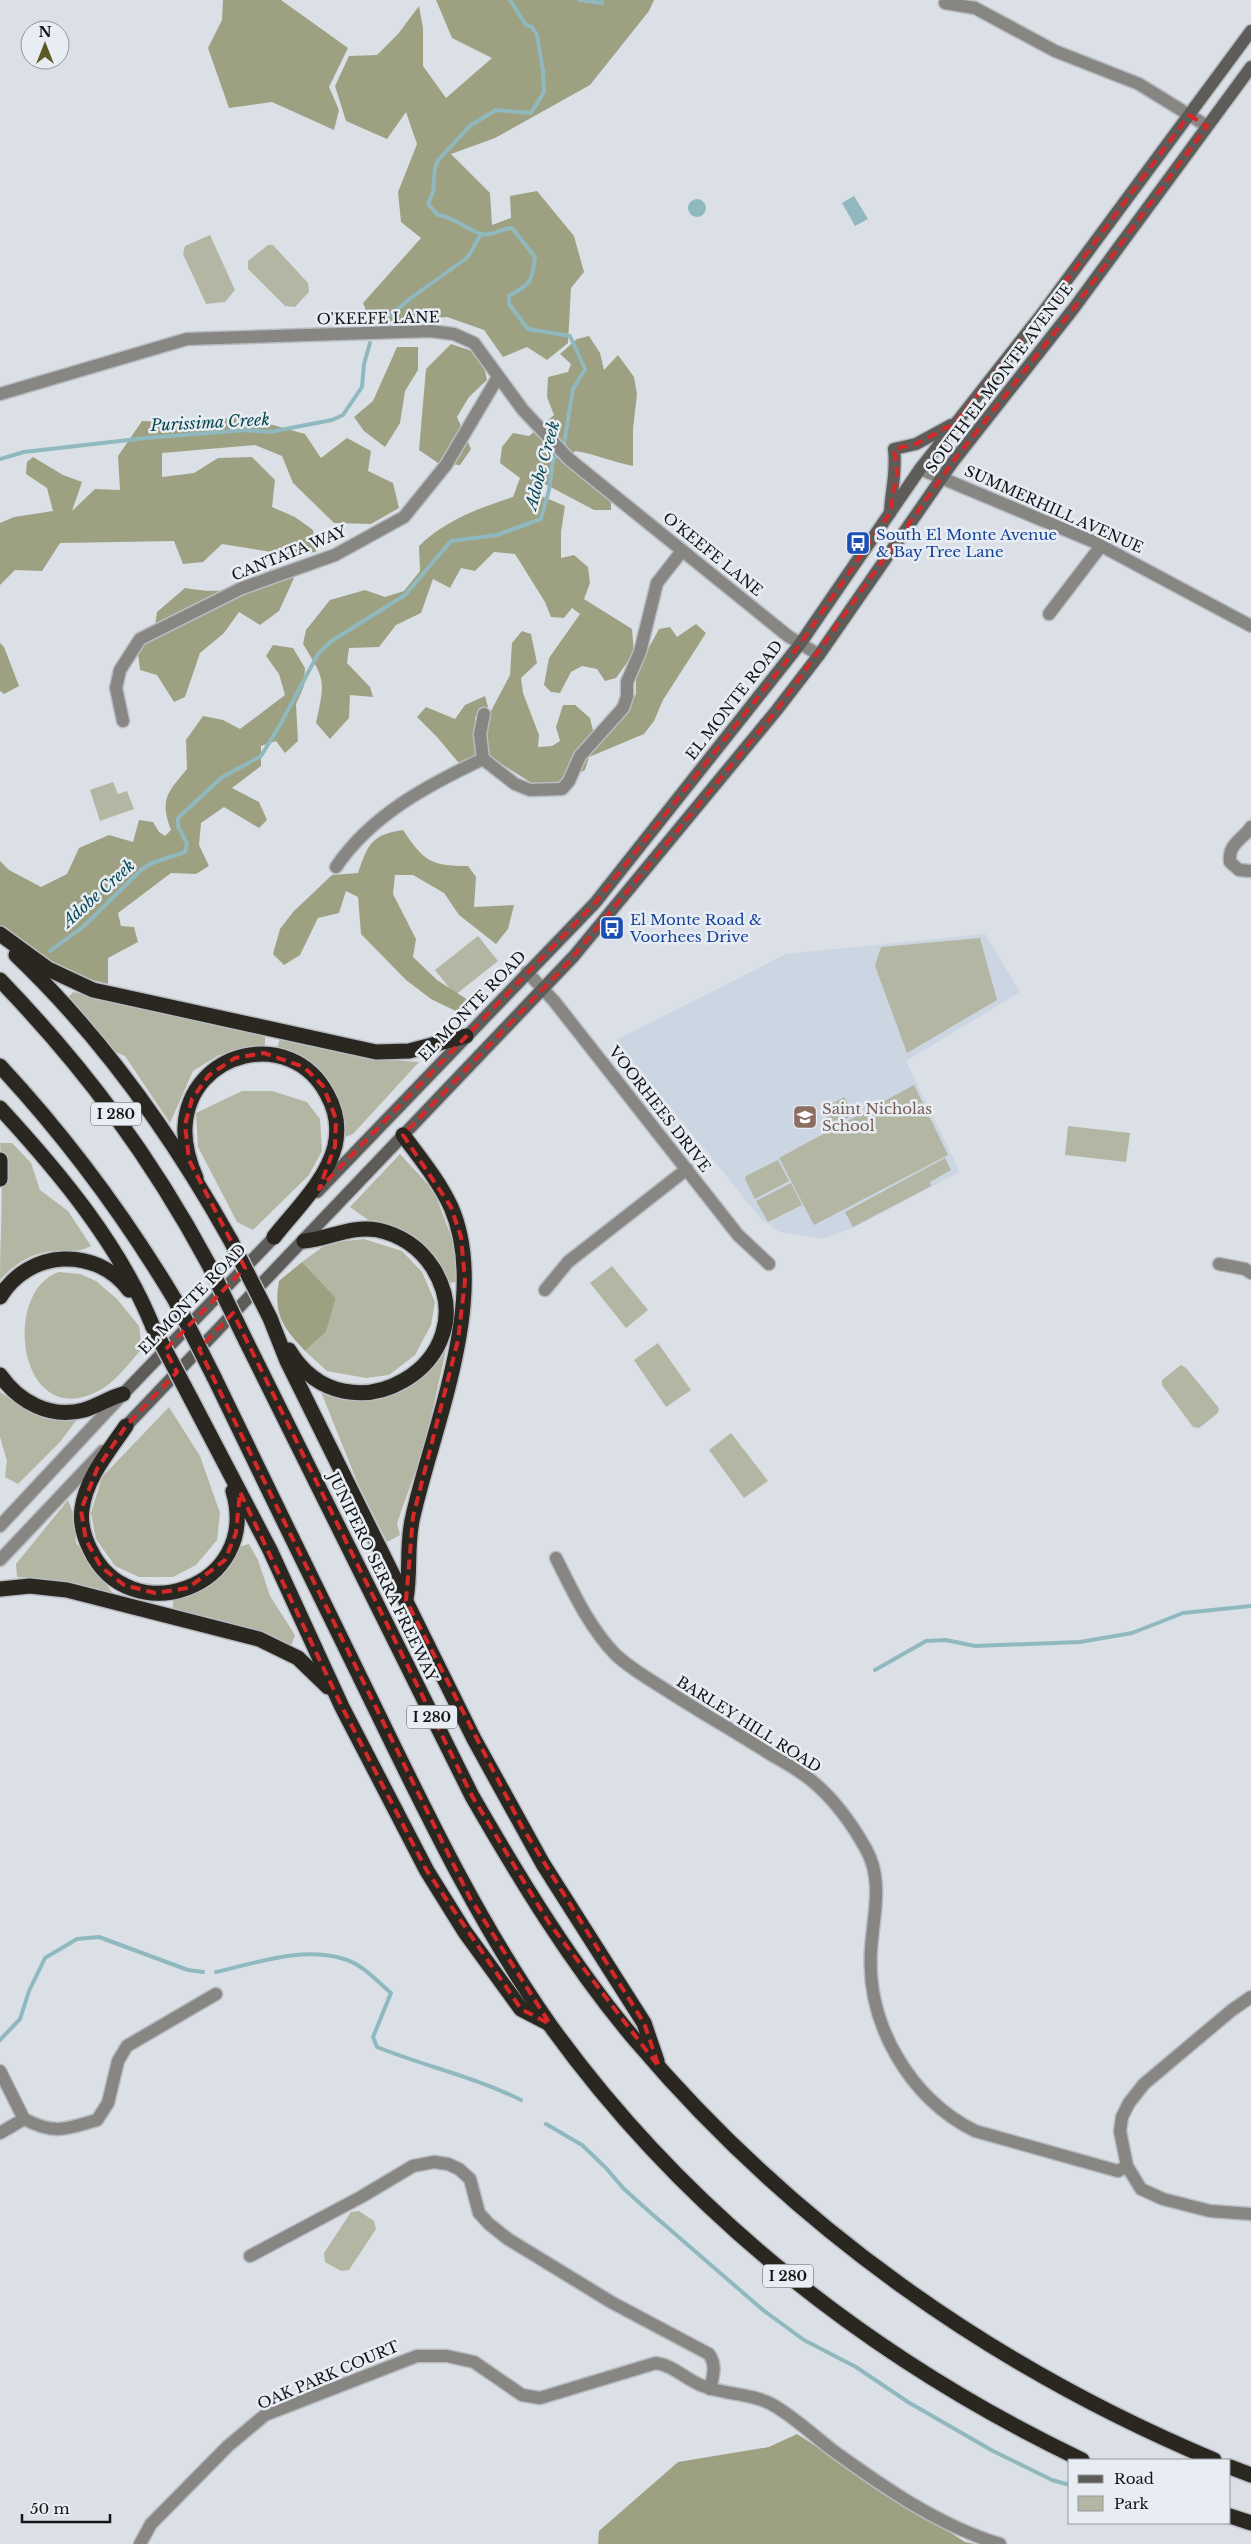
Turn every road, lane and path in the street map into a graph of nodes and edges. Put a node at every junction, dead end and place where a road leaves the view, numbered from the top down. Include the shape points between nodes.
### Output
1 (945, 3) dead end
2 (1251, 31) edge
3 (1251, 67) edge
4 (1189, 114) junction
5 (1207, 126) junction
6 (498, 377) junction
7 (0, 394) edge
8 (955, 423) junction
9 (920, 470) junction
10 (943, 478) junction
11 (890, 514) junction
12 (1101, 546) junction
13 (682, 551) junction
14 (1049, 614) dead end
15 (1251, 626) edge
16 (800, 644) junction
17 (819, 655) junction
18 (484, 714) dead end
19 (123, 721) dead end
20 (483, 759) junction
21 (1251, 827) edge
22 (336, 867) dead end
23 (1251, 871) edge
24 (0, 934) edge
25 (0, 940) edge
26 (527, 972) junction
27 (0, 980) edge
28 (543, 989) junction
29 (466, 1036) junction
30 (0, 1066) edge
31 (0, 1108) edge
32 (403, 1135) junction
33 (0, 1160) edge
34 (687, 1169) junction
35 (196, 1178) junction
36 (0, 1179) edge
37 (274, 1237) junction
38 (304, 1240) junction
39 (769, 1264) dead end
40 (1220, 1264) dead end
41 (1251, 1273) edge
42 (545, 1290) dead end
43 (0, 1296) edge
44 (270, 1318) junction
45 (153, 1327) junction
46 (0, 1375) edge
47 (123, 1394) junction
48 (126, 1426) junction
49 (213, 1441) junction
50 (0, 1526) edge
51 (556, 1558) dead end
52 (0, 1560) edge
53 (0, 1589) edge
54 (406, 1600) junction
55 (342, 1707) junction
56 (216, 1994) dead end
57 (1251, 1997) edge
58 (550, 2024) junction
59 (659, 2067) junction
60 (0, 2071) edge
61 (24, 2119) junction
62 (0, 2133) edge
63 (1127, 2166) junction
64 (1251, 2214) edge
65 (250, 2256) dead end
66 (710, 2389) junction
67 (1080, 2459) edge
68 (1212, 2459) edge
69 (1231, 2467) edge
70 (1251, 2475) edge
71 (1231, 2516) edge
72 (1251, 2523) edge
73 (140, 2544) edge
74 (1000, 2544) edge

1 - 4 street via 974,8 1055,51 1139,84
2 - 4 main road, SOUTH EL MONTE AVENUE
3 - 5 main road, SOUTH EL MONTE AVENUE
4 - 5 street
4 - 8 main road, SOUTH EL MONTE AVENUE via 1041,315
5 - 10 main road, SOUTH EL MONTE AVENUE via 1074,308
6 - 7 street, O'KEEFE LANE via 474,343 454,334 430,331 187,339
6 - 13 street, O'KEEFE LANE via 569,459
6 - 19 street, CANTATA WAY via 446,465 404,517 335,555 242,588 140,640 120,670 116,688
8 - 9 main road, SOUTH EL MONTE AVENUE
8 - 11 main road via 916,444 894,449 896,473
9 - 10 street, SUMMERHILL AVENUE
9 - 11 main road, EL MONTE ROAD
10 - 12 street, SUMMERHILL AVENUE
10 - 17 main road, SOUTH EL MONTE AVENUE
11 - 16 main road, EL MONTE ROAD
12 - 14 street
12 - 15 street, SUMMERHILL AVENUE
13 - 16 street, O'KEEFE LANE
13 - 20 street via 657,583 640,652 627,682 623,708 580,756 562,789 530,790 515,784
16 - 17 street, O'KEEFE LANE
16 - 26 main road, EL MONTE ROAD via 595,903
17 - 28 main road, SOUTH EL MONTE AVENUE via 574,956
18 - 20 street via 480,734
20 - 22 street via 384,814 357,839
21 - 23 street via 1228,851 1230,862 1239,870
24 - 29 highway via 48,969 78,984 116,996 376,1052 418,1050
25 - 35 highway via 66,1007 110,1060
26 - 28 street, VOORHEES DRIVE
26 - 29 main road, EL MONTE ROAD
27 - 59 highway, JUNIPERO SERRA FREEWAY / I 280, bridge via 37,1019 118,1117 158,1175 209,1266 472,1796 550,1923 619,2019
28 - 32 main road
28 - 34 street, VOORHEES DRIVE
29 - 37 main road, EL MONTE ROAD
30 - 58 highway, I 280, bridge via 108,1195 175,1300 461,1881
31 - 45 highway via 42,1155 95,1225 140,1294
32 - 38 main road
32 - 54 highway via 451,1207 461,1237 465,1281 458,1340 412,1517
33 - 36 highway
34 - 39 street, VOORHEES DRIVE via 738,1234
34 - 42 street via 568,1262
35 - 37 highway via 189,1160 185,1125 192,1099 209,1075 221,1065 248,1054 278,1055 304,1067 323,1086 331,1102 336,1119 335,1146 319,1180
35 - 44 highway, bridge
37 - 47 main road, EL MONTE ROAD
38 - 44 highway via 363,1229 392,1234 407,1241 428,1261 444,1296 444,1320 438,1345 423,1367 402,1383 374,1392 345,1392 308,1373 292,1355
38 - 48 main road
40 - 41 street
43 - 45 highway via 11,1282 34,1265 48,1260 76,1258 92,1262 117,1277 131,1292
44 - 54 highway via 287,1361
45 - 49 highway, bridge
46 - 47 highway via 27,1402 56,1412 84,1410
47 - 50 street, EL MONTE ROAD
48 - 49 highway via 90,1483 82,1510 82,1525 86,1540 101,1567 117,1581 138,1590 172,1593 188,1588 216,1571 232,1548 236,1533 236,1502
48 - 52 street
49 - 55 highway via 270,1550
51 - 63 street, BARLEY HILL ROAD via 595,1627 615,1654 700,1713 812,1781 854,1828 867,1851 878,1897 870,1964 878,2017 908,2075 928,2097 956,2121 975,2131 1118,2171
53 - 55 highway via 30,1586 66,1590 266,1642 285,1650 310,1668
54 - 59 highway via 474,1739 522,1827 644,2023
55 - 58 highway via 426,1871 450,1909 520,2009
56 - 61 street via 126,2046 118,2061 108,2103 97,2120 52,2131
57 - 63 street via 1144,2084 1129,2103 1120,2131
58 - 67 highway, I 280 via 619,2112 713,2210 827,2308 953,2392
59 - 68 highway, JUNIPERO SERRA FREEWAY / I 280 via 750,2161 852,2249 911,2294 1036,2374
60 - 61 street
61 - 62 street
63 - 64 street via 1142,2189 1163,2199 1210,2211
65 - 66 street via 413,2166 434,2162 448,2164 460,2169 470,2179 479,2213 508,2239 612,2302 709,2354 714,2369
66 - 73 street, OAK PARK COURT via 696,2384 669,2365 656,2363 540,2398 522,2395 474,2362 447,2356 416,2356 265,2415 228,2446 151,2524
66 - 74 street via 757,2398 773,2405 906,2499 971,2535
69 - 70 highway
71 - 72 highway

